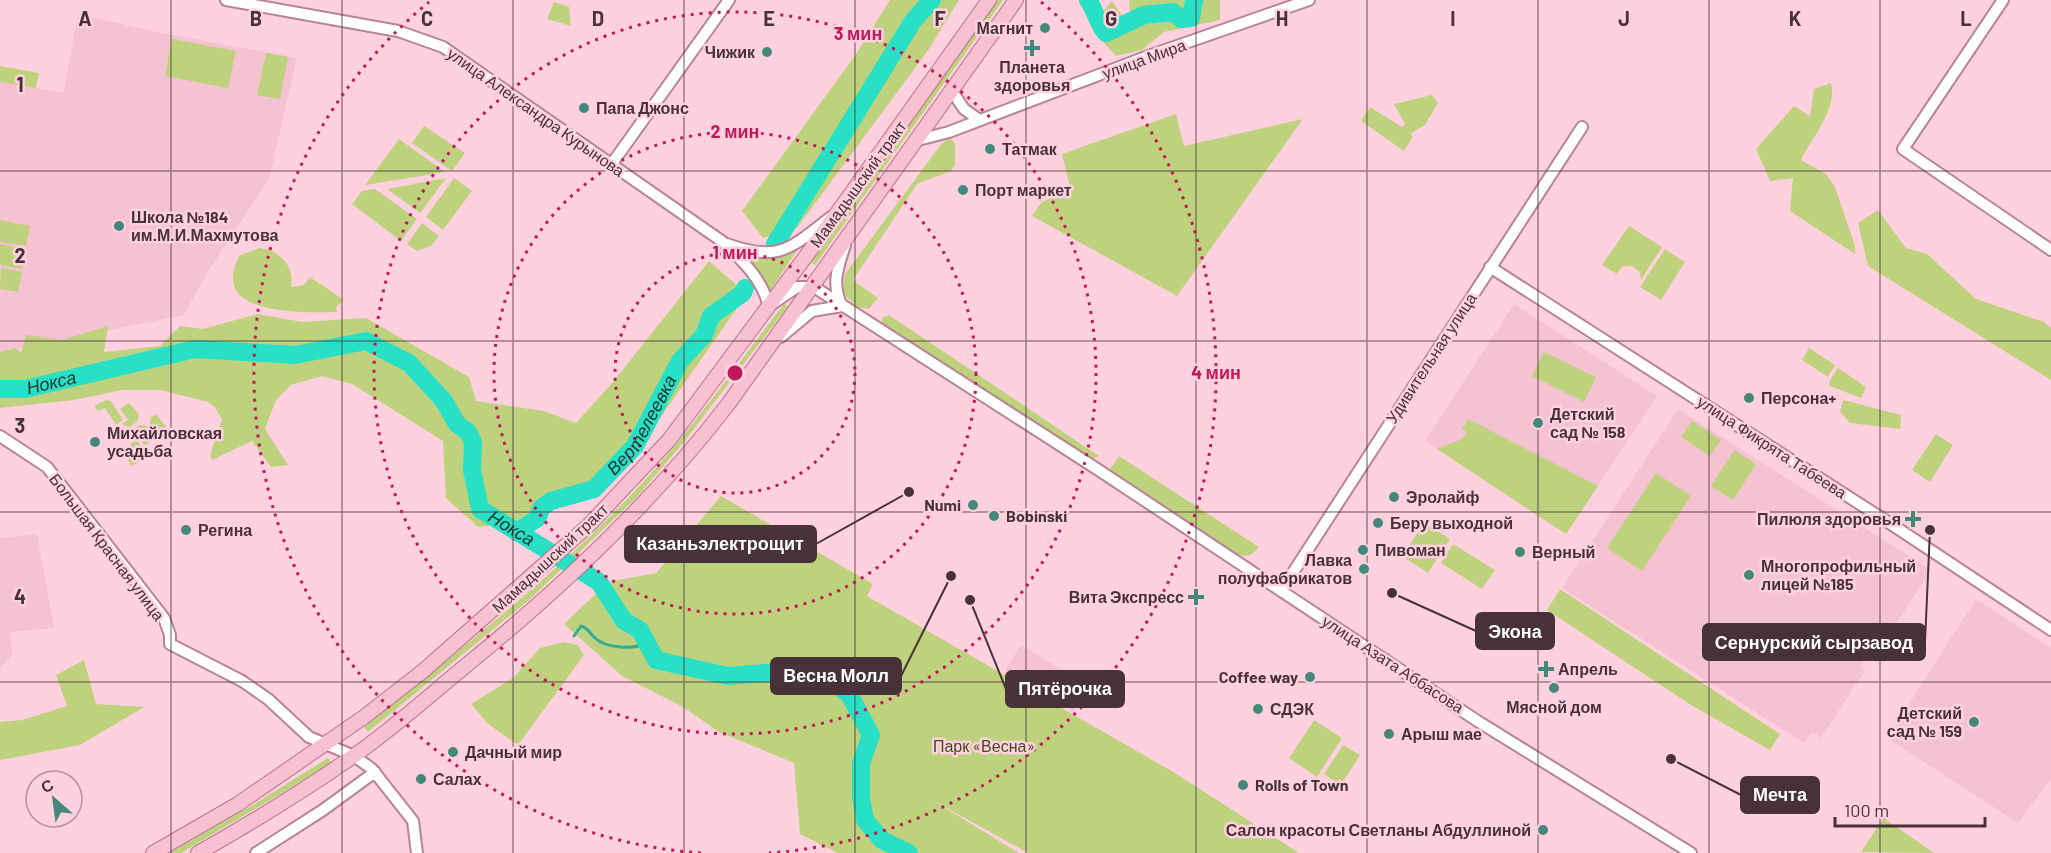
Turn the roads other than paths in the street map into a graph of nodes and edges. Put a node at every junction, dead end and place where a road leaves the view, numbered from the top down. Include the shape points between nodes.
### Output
1 (226, 0) edge
2 (729, 0) edge
3 (989, 0) edge
4 (1016, 0) edge
5 (1309, 0) edge
6 (2003, 0) edge
7 (952, 91) junction
8 (978, 119) junction
9 (1582, 127) dead end
10 (918, 140) junction
11 (611, 165) junction
12 (841, 209) junction
13 (723, 242) junction
14 (846, 242) junction
15 (2051, 250) edge
16 (1490, 267) junction
17 (814, 287) junction
18 (769, 306) junction
19 (842, 306) junction
20 (771, 346) junction
21 (0, 436) edge
22 (1281, 591) junction
23 (2051, 630) edge
24 (325, 746) junction
25 (354, 756) junction
26 (375, 772) junction
27 (153, 853) edge
28 (198, 853) edge
29 (256, 853) edge
30 (417, 853) edge
31 (1691, 853) edge

1 - 11 street, улица Александра Курынова via 398,31 432,41
2 - 11 street
3 - 12 main road, Мамадышский тракт
4 - 7 main road, Мамадышский тракт
5 - 8 street, улица Мира
6 - 15 street via 1903,149
7 - 8 street via 964,109
7 - 10 main road, Мамадышский тракт
8 - 10 street, улица Мира
9 - 16 street, Удивительная улица
10 - 14 main road, Мамадышский тракт
11 - 13 street, улица Александра Курынова
12 - 13 street, улица Александра Курынова via 791,247 777,252 752,252
12 - 18 main road, Мамадышский тракт
13 - 18 street, улица Александра Курынова via 752,270
14 - 17 main road, Мамадышский тракт
14 - 19 street via 835,279
16 - 22 street, Удивительная улица
16 - 23 street, улица Фикрята Табеева
17 - 18 street via 796,287
17 - 19 street, улица Азата Аббасова
17 - 20 main road, Мамадышский тракт
18 - 24 main road, Мамадышский тракт via 669,440 590,525 423,671
19 - 20 street via 812,311
19 - 22 street, улица Азата Аббасова
20 - 25 main road, Мамадышский тракт via 694,448 606,543 540,605
21 - 24 street, Большая Красная улица via 47,467 164,618 170,644 242,681
22 - 31 street, улица Азата Аббасова via 1479,722
24 - 25 street, Большая Красная улица
24 - 27 main road, Мамадышский тракт via 238,804
25 - 26 street, Большая Красная улица
25 - 28 main road, Мамадышский тракт
26 - 29 street
26 - 30 street, Большая Красная улица via 413,821

